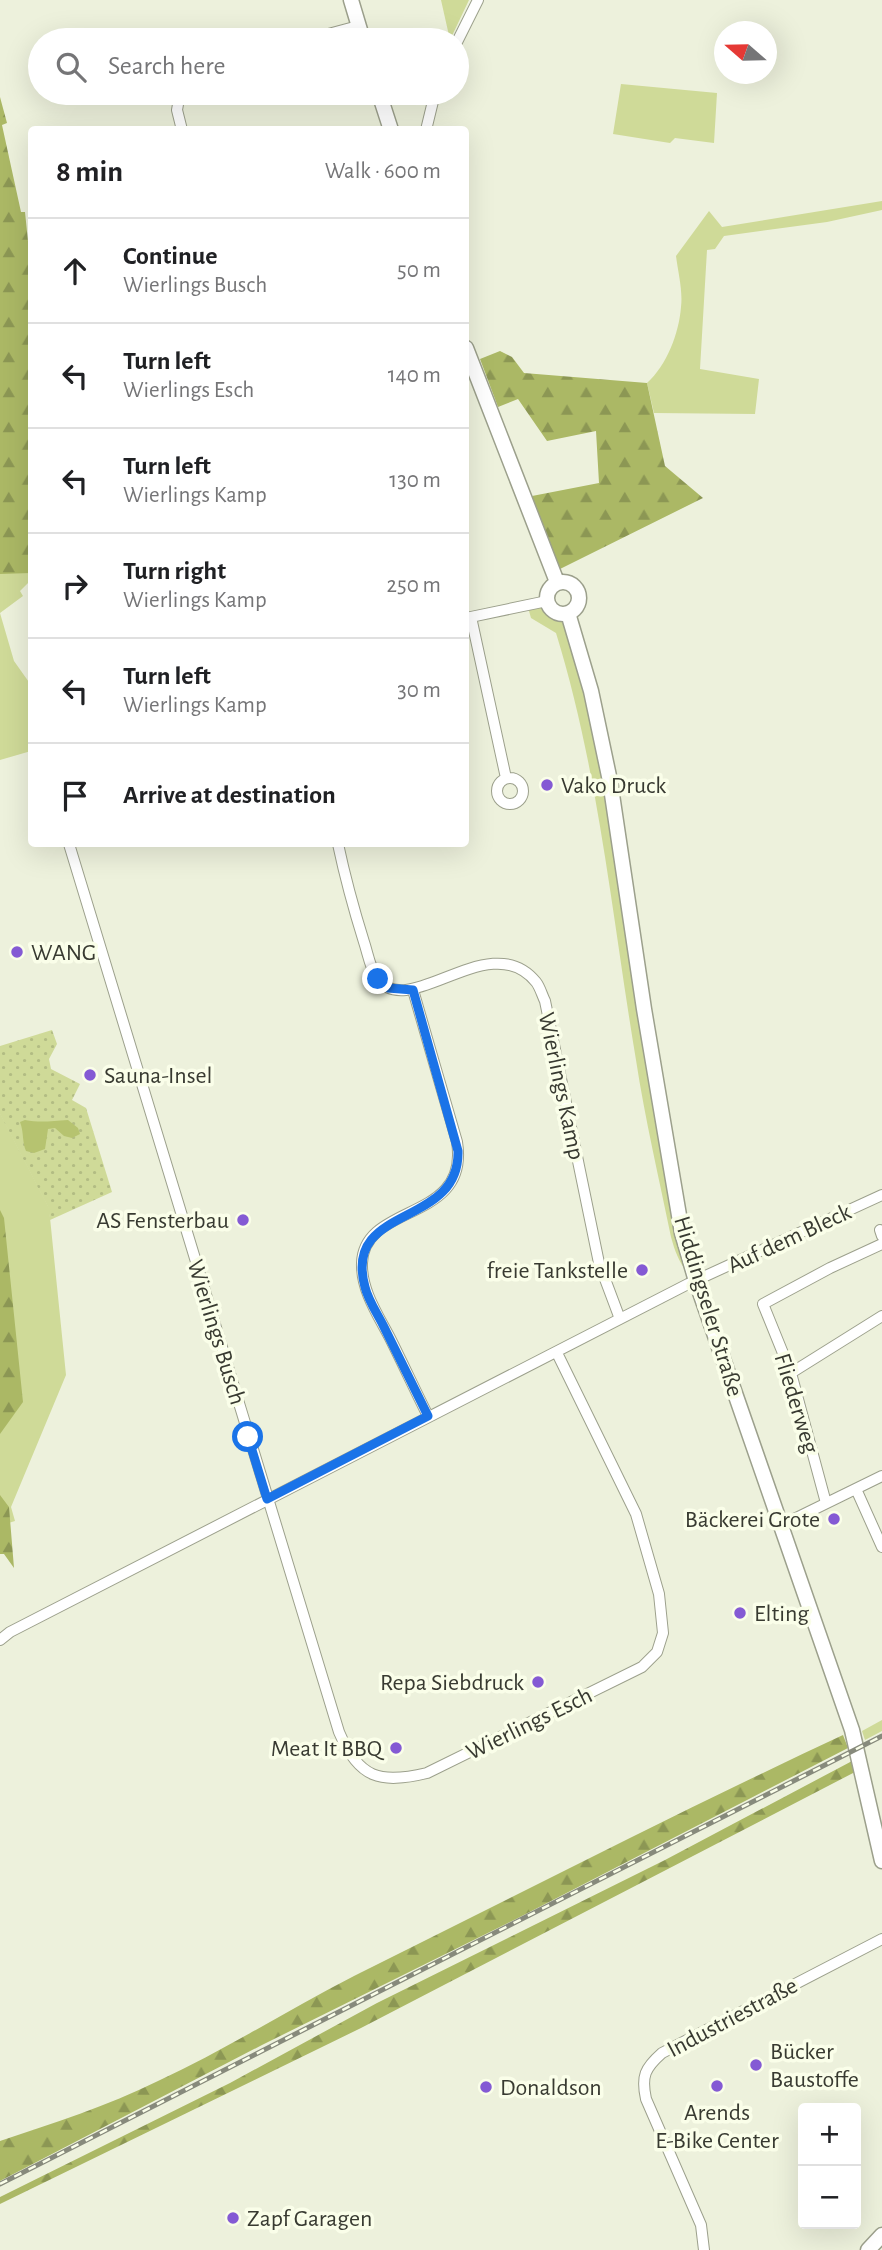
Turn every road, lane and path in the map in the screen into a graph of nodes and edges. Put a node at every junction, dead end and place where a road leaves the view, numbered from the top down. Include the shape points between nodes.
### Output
1 (351, 0) edge
2 (478, 0) edge
3 (359, 28) edge
4 (464, 28) edge
5 (178, 105) edge
6 (383, 105) edge
7 (432, 105) edge
8 (181, 126) edge
9 (390, 126) edge
10 (427, 126) edge
11 (469, 356) edge
12 (557, 582) junction
13 (547, 601) junction
14 (568, 613) junction
15 (469, 618) edge
16 (469, 622) edge
17 (506, 778) dead end
18 (70, 847) edge
19 (339, 847) edge
20 (413, 990) junction
21 (882, 1195) edge
22 (882, 1244) edge
23 (696, 1281) junction
24 (882, 1316) edge
25 (620, 1319) junction
26 (556, 1353) junction
27 (791, 1373) junction
28 (428, 1416) junction
29 (882, 1476) edge
30 (856, 1489) junction
31 (267, 1499) junction
32 (826, 1503) junction
33 (782, 1525) junction
34 (882, 1547) edge
35 (0, 1640) edge
36 (882, 1861) edge
37 (882, 1940) edge
38 (882, 2235) edge
39 (704, 2250) edge
40 (868, 2250) edge

1 - 3 street
2 - 4 street
5 - 8 street
6 - 9 street
7 - 10 street
11 - 12 street
12 - 13 street via 548,589
12 - 14 street via 569,582 578,590 577,606
13 - 14 street via 554,612
13 - 15 street
14 - 23 street, Hiddingseler Straße via 610,781 682,1234
16 - 17 street
18 - 31 street, Wierlings Busch
19 - 20 street via 349,894 378,979 388,988
20 - 25 street, Wierlings Kamp via 499,962 535,981 545,1001 599,1263
20 - 28 street via 457,1142 458,1160 443,1194 384,1226 370,1240 362,1261 365,1287
21 - 23 street, Auf dem Bleck
22 - 27 street, Fliederweg via 763,1304
23 - 25 street
23 - 33 street, Hiddingseler Straße
24 - 27 street
25 - 26 street
26 - 28 street
26 - 31 street, Wierlings Esch via 636,1514 659,1594 663,1633 657,1652 642,1667 427,1773 384,1779 366,1773 348,1754 339,1732
27 - 32 street, Fliederweg
28 - 31 street
29 - 30 street
30 - 32 street
30 - 34 street
31 - 35 street
32 - 33 street
33 - 36 street, Hiddingseler Straße via 852,1731
37 - 39 street, Industriestraße via 662,2053 649,2065 642,2083 646,2099 701,2225
38 - 40 street

